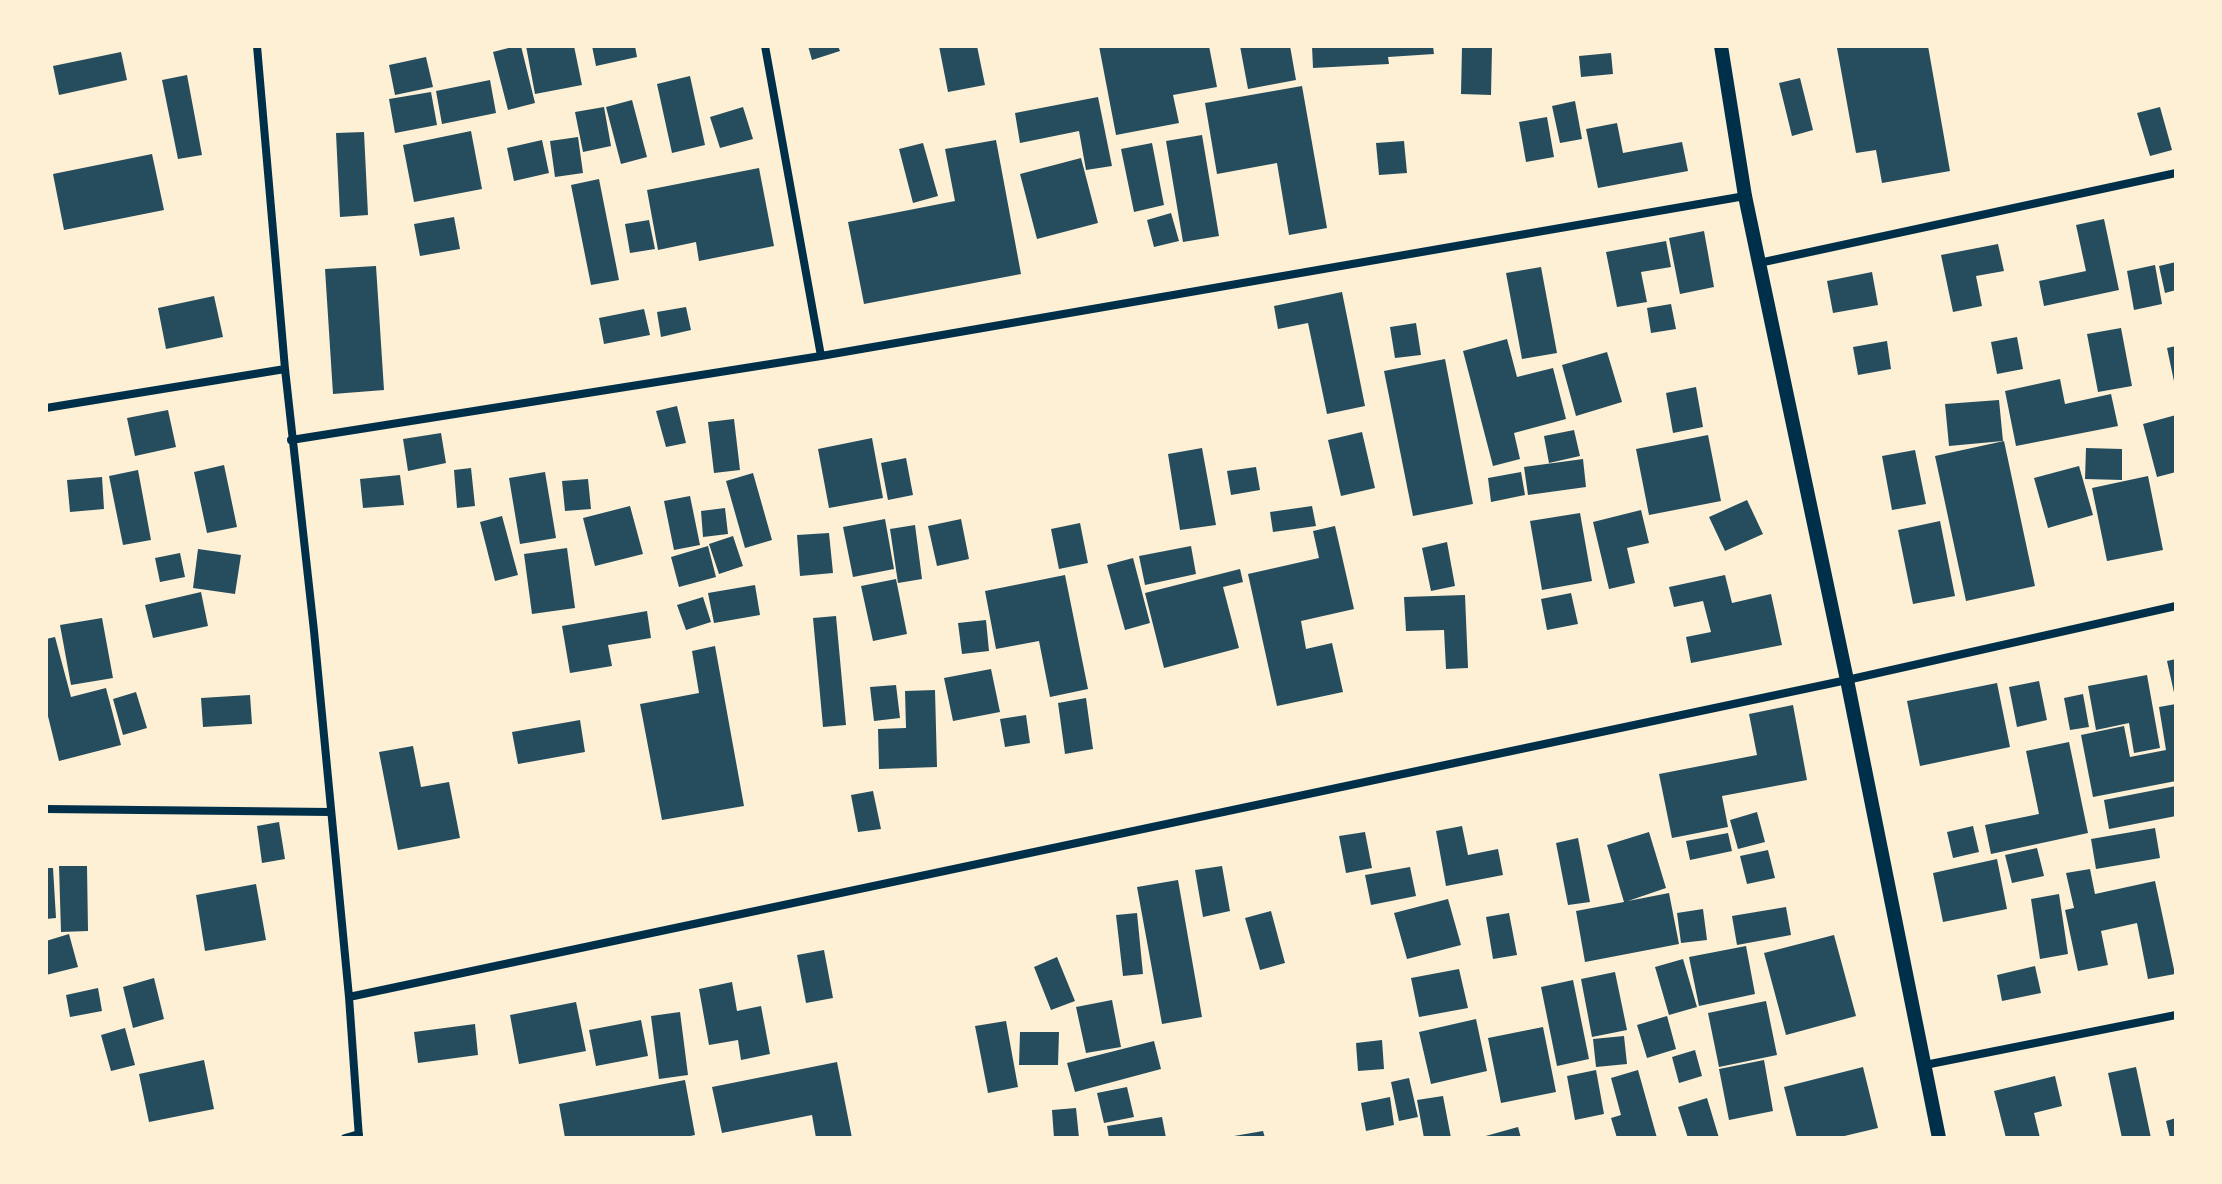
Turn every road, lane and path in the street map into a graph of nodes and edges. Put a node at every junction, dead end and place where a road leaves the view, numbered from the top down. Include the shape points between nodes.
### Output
1 (257, 46) edge
2 (765, 46) edge
3 (1721, 46) edge
4 (2176, 173) edge
5 (1745, 196) junction
6 (1759, 263) junction
7 (821, 356) junction
8 (285, 369) junction
9 (46, 408) edge
10 (291, 440) junction
11 (2176, 606) edge
12 (1847, 680) junction
13 (46, 809) edge
14 (331, 812) junction
15 (349, 997) junction
16 (2176, 1015) edge
17 (1925, 1065) junction
18 (359, 1136) edge
19 (345, 1138) edge
20 (1939, 1138) edge

1 - 8 street
2 - 7 street
3 - 5 street
4 - 6 street
5 - 6 street
5 - 7 street
6 - 12 street
7 - 10 street
8 - 9 street
8 - 10 street
10 - 14 street
11 - 12 street
12 - 15 street
12 - 17 street
13 - 14 street
14 - 15 street
15 - 18 street
16 - 17 street
17 - 20 street
18 - 19 street

